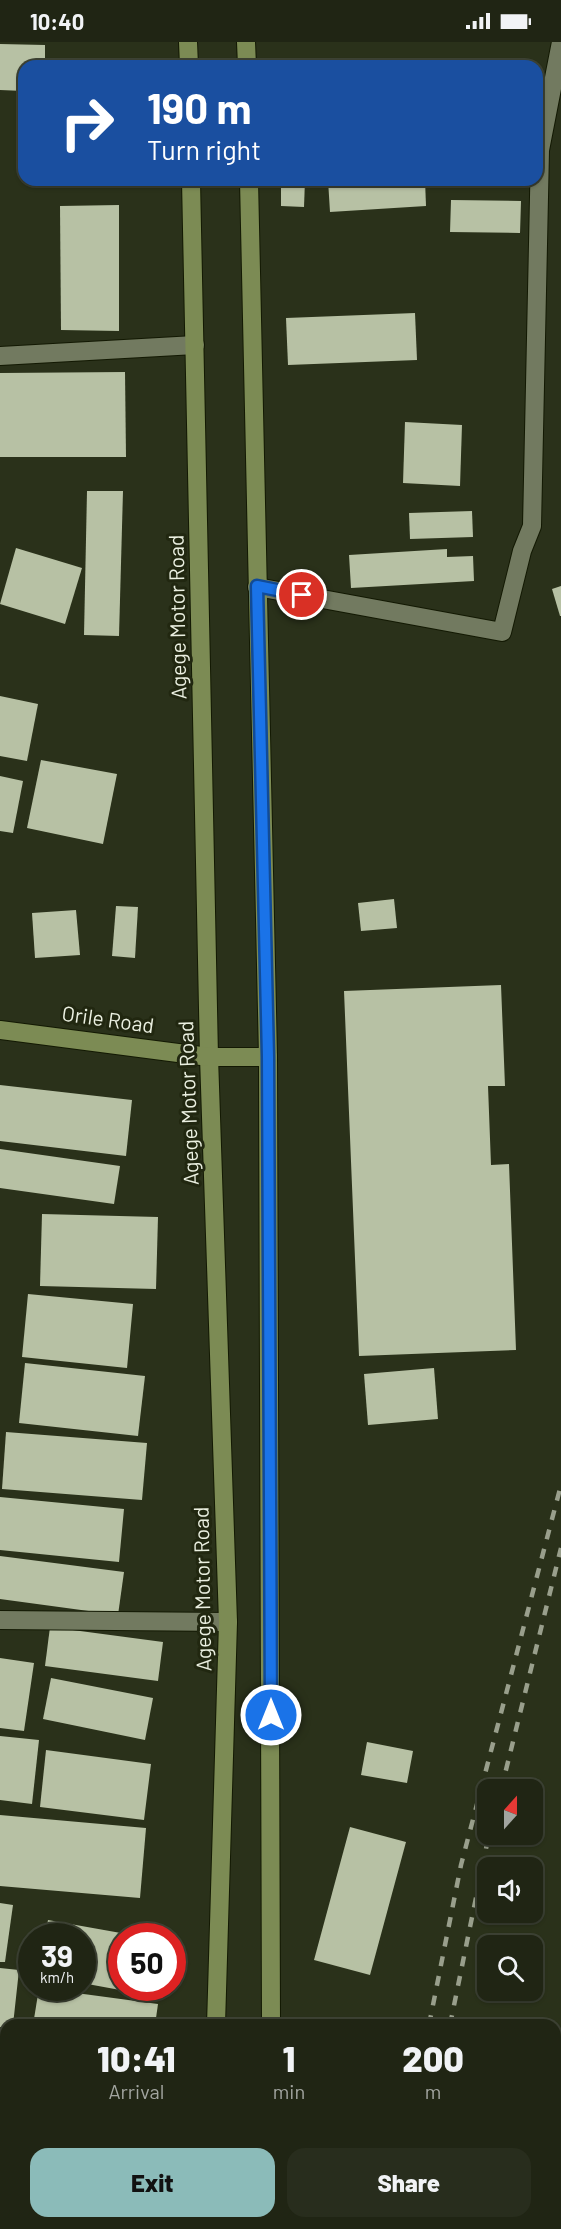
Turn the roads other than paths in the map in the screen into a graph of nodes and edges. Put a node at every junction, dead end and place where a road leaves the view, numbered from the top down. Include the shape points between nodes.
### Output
1 (188, 42) edge
2 (246, 42) edge
3 (561, 42) edge
4 (189, 60) edge
5 (247, 60) edge
6 (543, 135) edge
7 (191, 186) edge
8 (249, 186) edge
9 (539, 186) edge
10 (195, 345) junction
11 (0, 356) edge
12 (257, 586) junction
13 (0, 1030) edge
14 (209, 1057) junction
15 (268, 1057) junction
16 (0, 1620) edge
17 (228, 1622) junction
18 (216, 2019) edge
19 (271, 2019) edge

1 - 4 main road
2 - 5 main road
3 - 6 street
7 - 10 main road, Agege Motor Road
8 - 12 main road
9 - 12 street via 532,526 502,632
10 - 11 street
10 - 14 main road, Agege Motor Road
12 - 15 main road
13 - 14 main road, Orile Road
14 - 15 main road, Orile Road
14 - 17 main road, Agege Motor Road
15 - 19 main road
16 - 17 street
17 - 18 main road, Agege Motor Road

